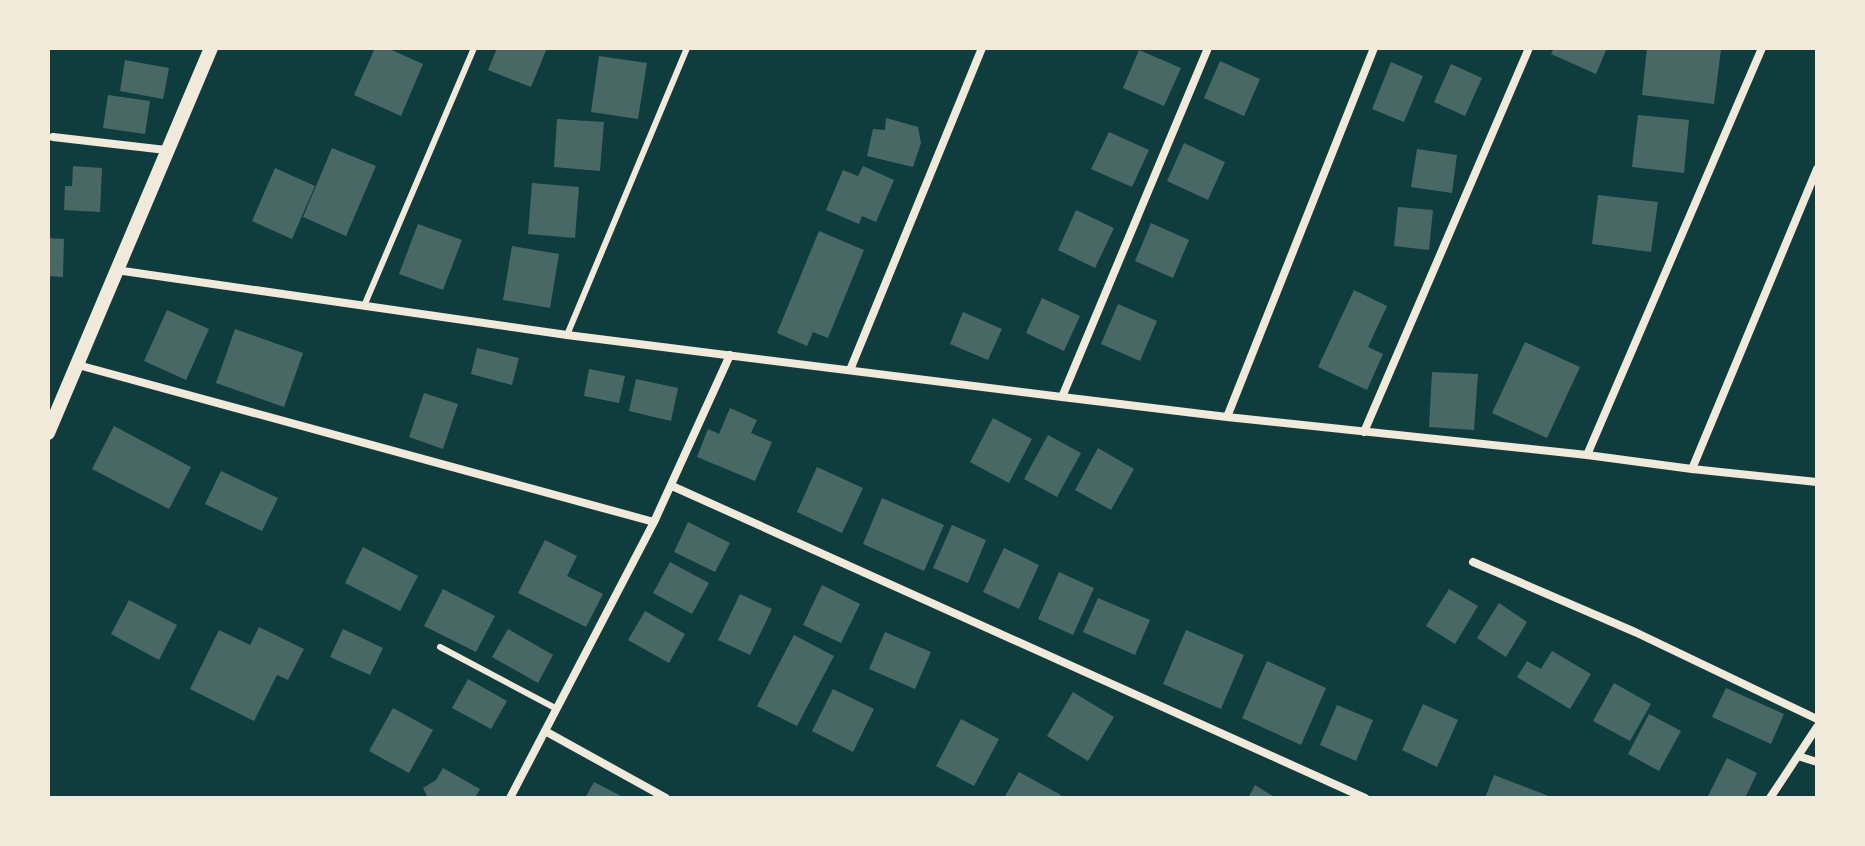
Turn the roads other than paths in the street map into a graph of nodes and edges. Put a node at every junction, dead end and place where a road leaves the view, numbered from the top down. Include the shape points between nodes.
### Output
1 (211, 48) edge
2 (474, 48) edge
3 (687, 48) edge
4 (982, 48) edge
5 (1208, 48) edge
6 (1374, 48) edge
7 (1529, 48) edge
8 (1762, 48) edge
9 (53, 137) dead end
10 (166, 150) junction
11 (1817, 169) edge
12 (116, 270) junction
13 (364, 307) junction
14 (567, 335) junction
15 (730, 355) junction
16 (78, 365) junction
17 (850, 370) junction
18 (1062, 397) junction
19 (1227, 417) junction
20 (1364, 432) junction
21 (48, 433) edge
22 (1587, 455) junction
23 (1692, 469) junction
24 (1817, 482) edge
25 (672, 486) junction
26 (654, 522) junction
27 (1473, 562) dead end
28 (440, 647) dead end
29 (557, 709) junction
30 (1817, 719) edge
31 (1817, 727) edge
32 (545, 731) junction
33 (1798, 756) junction
34 (1817, 762) edge
35 (510, 798) edge
36 (666, 798) edge
37 (1365, 798) edge
38 (1770, 798) edge

1 - 10 street
2 - 13 lane
3 - 14 lane
4 - 17 street
5 - 18 street
6 - 19 street
7 - 20 street
8 - 22 street
9 - 10 street
10 - 12 street
11 - 23 street
12 - 13 street
12 - 16 street
13 - 14 street
14 - 15 street
15 - 17 street
15 - 25 street
16 - 21 street
16 - 26 street
17 - 18 street
18 - 19 street
19 - 20 street
20 - 22 street
22 - 23 street
23 - 24 street
25 - 26 street
25 - 37 street
26 - 29 street
27 - 30 street
28 - 29 lane
29 - 32 street
31 - 33 street
32 - 35 street
32 - 36 street
33 - 34 street
33 - 38 street

